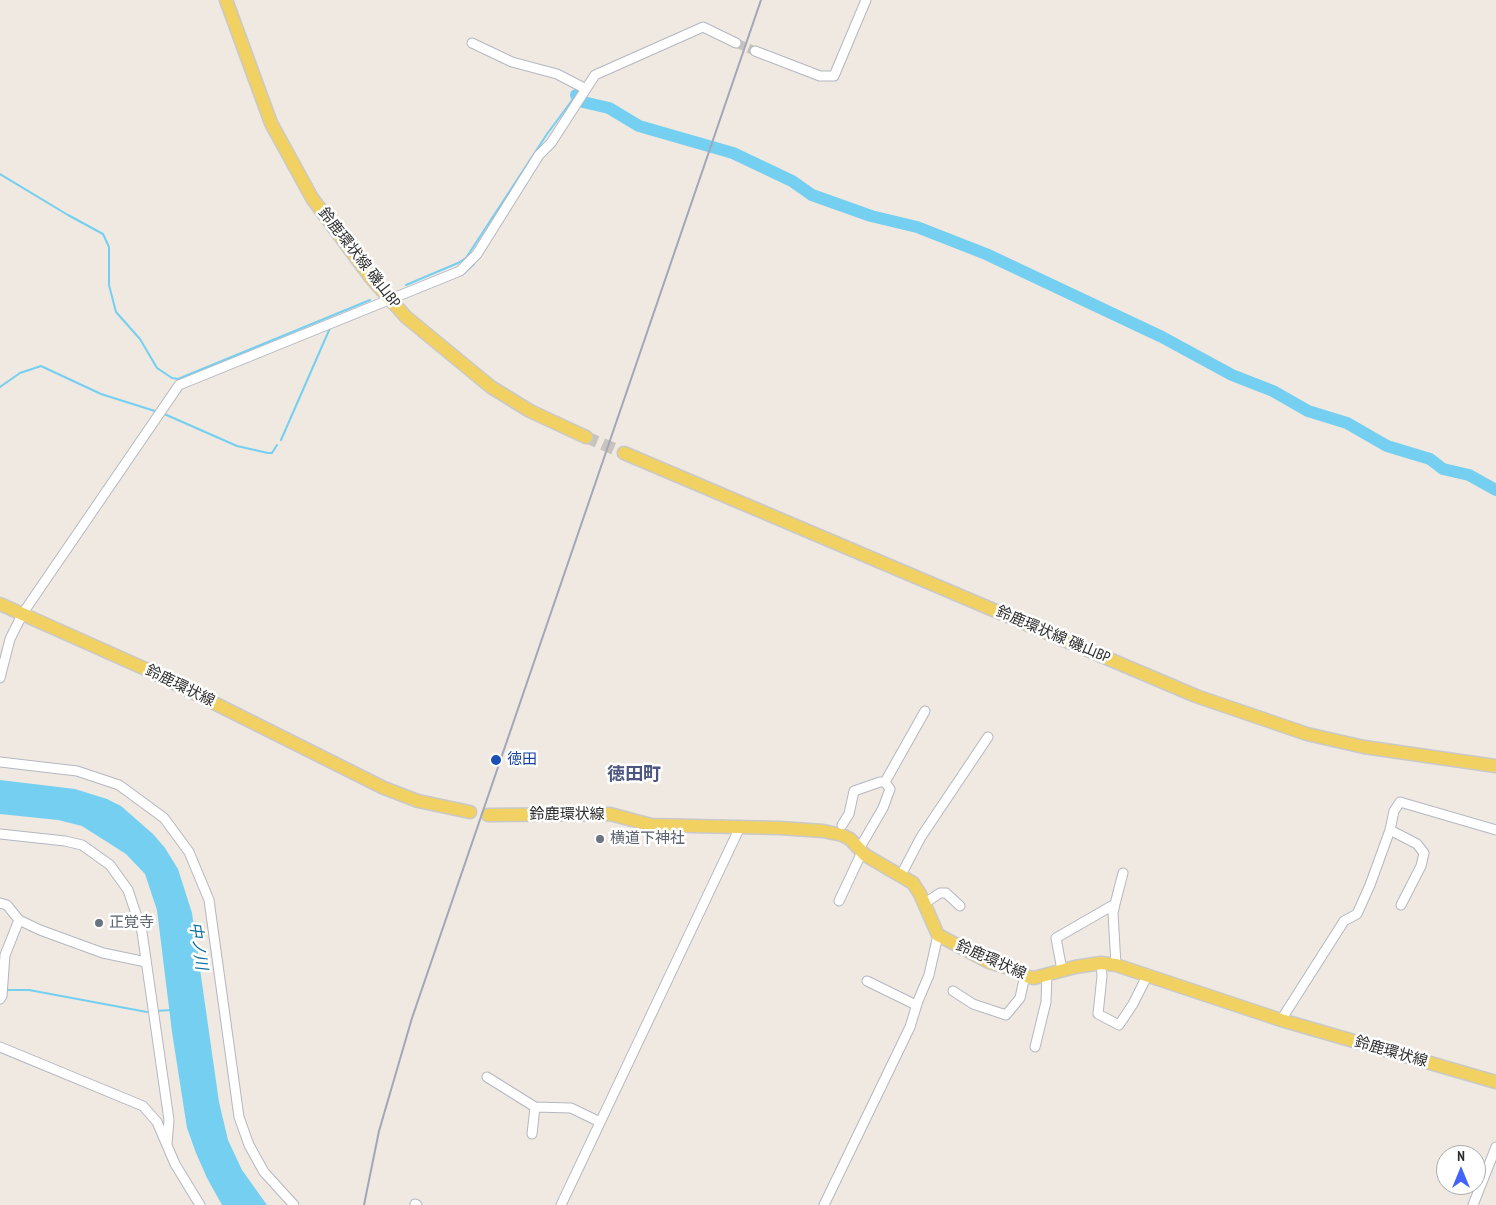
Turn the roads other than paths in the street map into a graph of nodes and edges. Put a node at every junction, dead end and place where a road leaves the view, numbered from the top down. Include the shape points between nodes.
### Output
1 (226, 0) edge
2 (866, 0) edge
3 (472, 43) dead end
4 (736, 43) tunnel mouth
5 (755, 51) tunnel mouth
6 (586, 90) junction
7 (389, 299) junction
8 (586, 437) tunnel mouth
9 (624, 453) tunnel mouth
10 (0, 604) edge
11 (23, 613) junction
12 (0, 678) edge
13 (925, 711) dead end
14 (988, 737) dead end
15 (0, 762) edge
16 (1496, 766) edge
17 (885, 782) junction
18 (470, 812) dead end
19 (488, 816) dead end
20 (842, 825) dead end
21 (740, 827) junction
22 (1390, 830) junction
23 (1496, 830) edge
24 (0, 834) edge
25 (861, 851) junction
26 (1123, 873) dead end
27 (901, 875) junction
28 (839, 901) dead end
29 (0, 903) edge
30 (924, 903) junction
31 (1115, 904) junction
32 (1401, 905) dead end
33 (960, 906) dead end
34 (19, 920) junction
35 (938, 936) junction
36 (146, 962) junction
37 (1101, 964) junction
38 (1116, 965) junction
39 (1062, 970) junction
40 (1046, 974) junction
41 (1148, 974) junction
42 (1025, 975) junction
43 (867, 981) dead end
44 (953, 991) dead end
45 (2, 993) edge
46 (916, 1005) junction
47 (1282, 1020) junction
48 (0, 1047) edge
49 (1035, 1047) dead end
50 (487, 1077) dead end
51 (1496, 1082) edge
52 (535, 1107) junction
53 (600, 1122) junction
54 (532, 1134) dead end
55 (167, 1144) junction
56 (1496, 1147) edge
57 (200, 1205) edge
58 (294, 1205) edge
59 (561, 1205) edge
60 (824, 1205) edge
61 (1473, 1205) edge

1 - 7 main road, 鈴鹿環状線 磯山BP via 257,90 292,164 344,243
2 - 5 street via 834,76 820,76
3 - 6 street via 512,62 557,74
4 - 6 street via 703,27 595,75
6 - 7 street via 551,143 539,155 473,260 460,271
7 - 8 main road, 鈴鹿環状線 磯山BP via 406,317 491,387 530,411
7 - 11 street via 179,386
9 - 16 main road, 鈴鹿環状線 磯山BP via 1196,696 1307,734 1364,747
10 - 11 main road, 鈴鹿環状線
11 - 12 street via 10,639
11 - 18 main road, 鈴鹿環状線 via 150,671 384,788 418,801
13 - 17 street
14 - 27 street via 921,838
15 - 58 street via 78,772 119,785 164,818 189,852 203,883 211,914 239,1117 264,1172
17 - 20 street via 854,791 849,814
17 - 25 street via 890,789
19 - 21 main road, 鈴鹿環状線 via 610,814 650,824
21 - 25 main road, 鈴鹿環状線 via 823,831 850,839
21 - 53 street
22 - 23 street via 1394,810 1400,802
22 - 32 street via 1417,844 1424,853 1421,866
22 - 47 street via 1357,914 1344,921
24 - 36 street via 74,843 95,852 122,880 134,901
25 - 27 main road, 鈴鹿環状線
25 - 28 street
26 - 31 street
27 - 30 main road, 鈴鹿環状線 via 913,883
29 - 34 street via 7,905
30 - 33 street via 946,893
30 - 35 main road, 鈴鹿環状線
31 - 38 street
31 - 39 street via 1056,938
34 - 36 street via 103,953
34 - 45 street via 7,949
35 - 42 main road, 鈴鹿環状線 via 989,962
35 - 46 street via 929,975
36 - 55 street via 169,1120
37 - 38 main road, 鈴鹿環状線
37 - 39 main road, 鈴鹿環状線
37 - 41 street via 1098,1014 1119,1025
38 - 41 main road, 鈴鹿環状線
39 - 40 main road, 鈴鹿環状線
40 - 42 main road, 鈴鹿環状線 via 1034,978
40 - 49 street via 1046,1002
41 - 47 main road, 鈴鹿環状線
42 - 44 street via 1020,998 1006,1015 973,1004
43 - 46 street
46 - 60 street via 910,1027
47 - 51 main road, 鈴鹿環状線
48 - 55 street via 143,1106 157,1122
50 - 52 street
52 - 53 street via 571,1108
52 - 54 street
53 - 59 street
55 - 57 street
56 - 61 street

